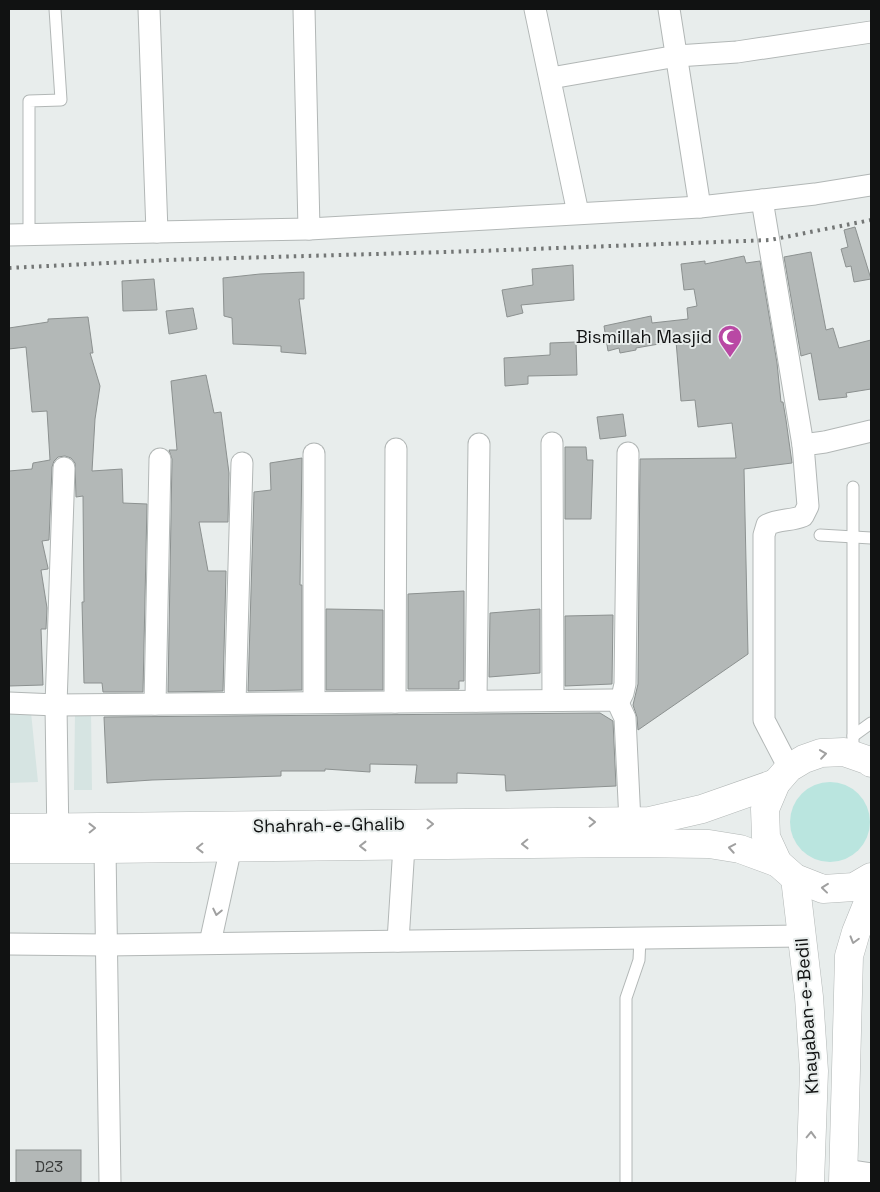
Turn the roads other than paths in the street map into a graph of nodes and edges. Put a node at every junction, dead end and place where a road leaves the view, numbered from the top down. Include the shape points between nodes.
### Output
1 (55, 9) edge
2 (149, 9) edge
3 (304, 9) edge
4 (536, 9) edge
5 (669, 9) edge
6 (871, 32) edge
7 (677, 56) junction
8 (551, 78) junction
9 (871, 185) edge
10 (762, 200) junction
11 (700, 206) junction
12 (578, 213) junction
13 (309, 229) junction
14 (157, 232) junction
15 (19, 235) edge
16 (871, 431) edge
17 (552, 443) dead end
18 (479, 444) dead end
19 (803, 445) junction
20 (396, 449) dead end
21 (628, 453) dead end
22 (314, 454) dead end
23 (160, 460) dead end
24 (242, 463) dead end
25 (64, 468) dead end
26 (854, 487) dead end
27 (820, 535) dead end
28 (854, 537) junction
29 (871, 538) edge
30 (553, 700) junction
31 (476, 701) junction
32 (314, 702) junction
33 (396, 702) junction
34 (9, 703) edge
35 (235, 703) junction
36 (618, 703) junction
37 (155, 704) junction
38 (56, 705) junction
39 (871, 723) edge
40 (859, 751) edge
41 (782, 776) junction
42 (9, 828) edge
43 (635, 829) junction
44 (58, 838) junction
45 (404, 846) junction
46 (231, 847) junction
47 (9, 849) edge
48 (105, 849) junction
49 (786, 871) junction
50 (871, 877) edge
51 (871, 895) edge
52 (802, 936) junction
53 (640, 938) junction
54 (398, 941) junction
55 (210, 943) junction
56 (9, 944) edge
57 (106, 945) junction
58 (871, 1174) edge
59 (844, 1177) edge
60 (110, 1183) edge
61 (626, 1183) edge
62 (810, 1183) edge

1 - 15 lane via 61,100 30,101
2 - 14 street
3 - 13 street
4 - 8 street
5 - 7 street
6 - 7 street via 737,52
7 - 8 street
7 - 11 street
8 - 12 street
9 - 10 street
10 - 11 street
10 - 19 street
11 - 12 street
12 - 13 street
13 - 14 street
14 - 15 street
16 - 19 street
17 - 30 street
18 - 31 street
19 - 41 street via 808,506 803,516 767,525 764,535 764,720
20 - 33 street
21 - 36 street via 625,684
22 - 32 street
23 - 37 street
24 - 35 street
25 - 38 street
26 - 28 lane
27 - 28 lane
28 - 29 lane
28 - 40 lane
30 - 31 street
30 - 36 street via 612,700
31 - 33 street
32 - 33 street
32 - 35 street
34 - 38 street
35 - 37 street
36 - 43 street via 625,718
37 - 38 street
38 - 44 street
39 - 40 lane
41 -> 40 main road via 804,759 821,753
41 - 43 main road via 702,809
41 - 49 main road, Khayaban-e-Bedil via 765,809 766,837
42 - 44 main road, Shahrah-e-Ghalib
44 -> 43 main road, Shahrah-e-Ghalib
43 -> 45 main road, Shahrah-e-Ghalib
49 -> 43 main road via 740,849
44 - 47 main road, Shahrah-e-Ghalib
44 - 48 main road, Shahrah-e-Ghalib
45 -> 46 main road, Shahrah-e-Ghalib
45 - 54 street
46 -> 48 main road, Shahrah-e-Ghalib
46 -> 55 street
48 - 57 street
50 -> 49 main road via 854,887 823,889
49 - 52 main road, Khayaban-e-Bedil
51 -> 59 main road, Khayaban-e-Bedil via 849,956
52 - 53 street
62 -> 52 main road, Khayaban-e-Bedil via 814,1071
53 - 54 street
53 - 61 lane via 639,960 626,998
54 - 55 street
55 - 57 street
56 - 57 street
57 - 60 street
58 - 59 street

